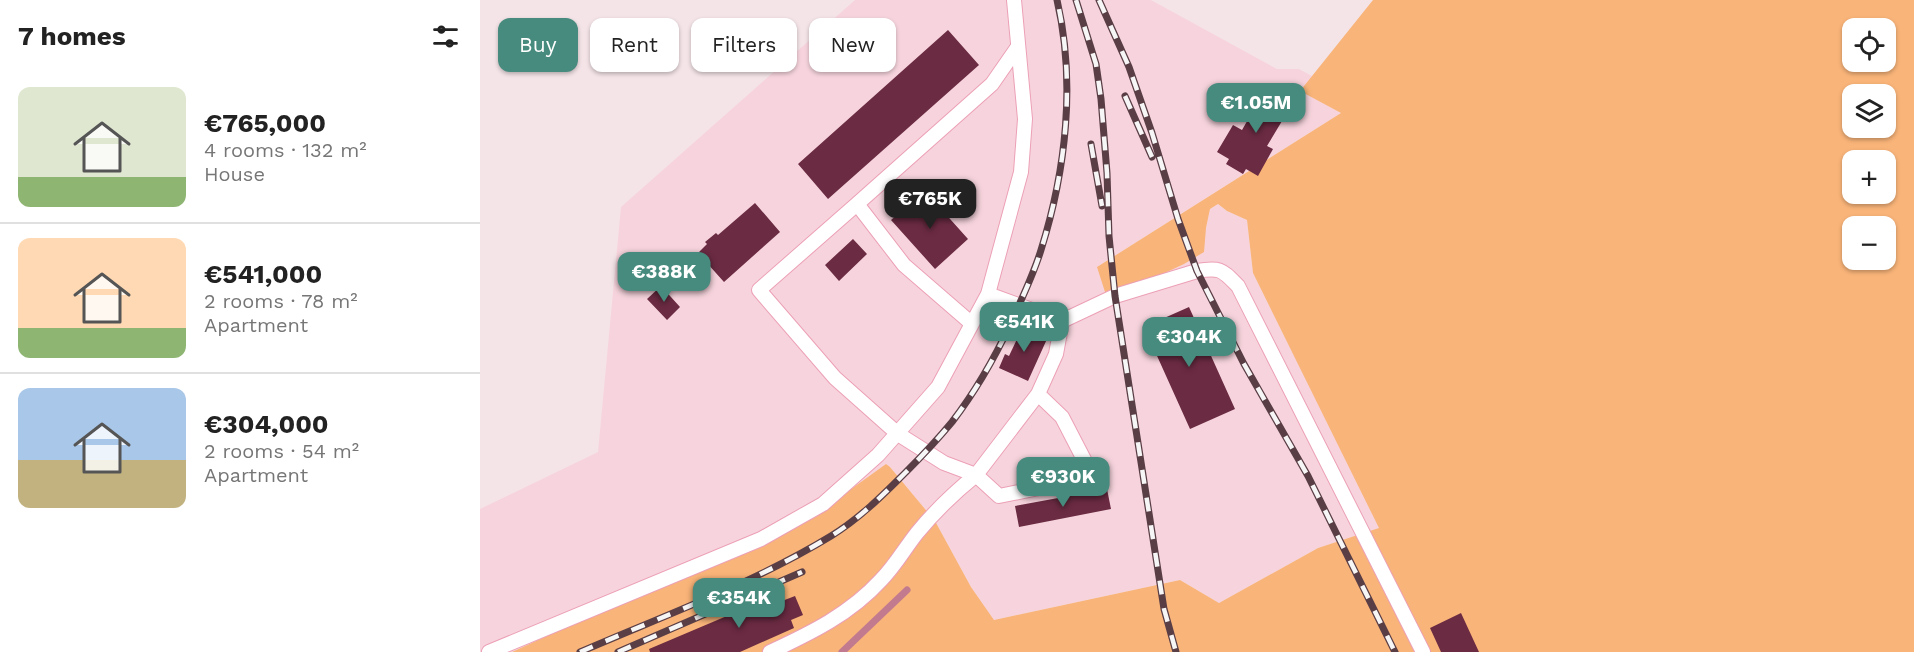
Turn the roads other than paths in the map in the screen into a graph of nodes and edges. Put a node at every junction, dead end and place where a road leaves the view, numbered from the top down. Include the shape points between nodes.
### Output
1 (1014, 0) edge
2 (1017, 48) junction
3 (857, 204) junction
4 (988, 294) junction
5 (1062, 321) junction
6 (971, 323) junction
7 (1038, 394) junction
8 (898, 434) junction
9 (976, 475) junction
10 (489, 652) edge
11 (770, 652) edge
12 (1423, 652) edge

1 - 2 lane
2 - 3 lane via 992,84
2 - 4 lane via 1025,119 1021,172
3 - 6 lane via 904,265
3 - 8 lane via 759,290 835,378
4 - 5 lane
4 - 6 lane
5 - 7 lane via 1056,354
5 - 12 lane via 1115,296 1197,271 1222,270 1238,286
6 - 8 lane via 938,387
7 - 9 lane
7 - 9 lane via 1062,417 1093,477 999,496
8 - 9 lane via 944,463
8 - 10 lane via 823,504 761,539
9 - 11 lane via 950,496 882,580 856,604 827,624

